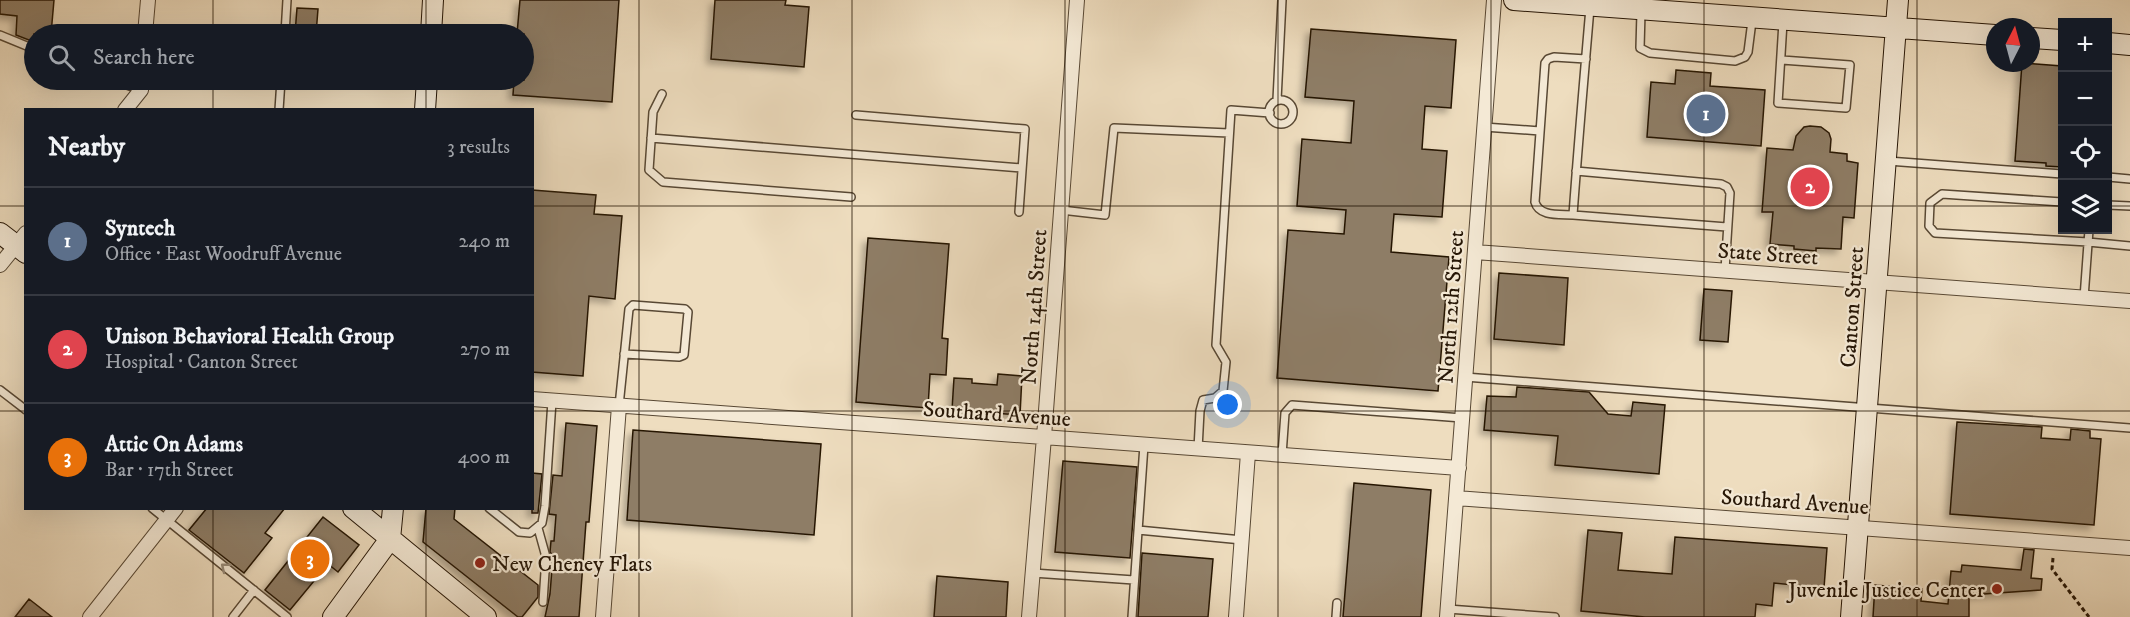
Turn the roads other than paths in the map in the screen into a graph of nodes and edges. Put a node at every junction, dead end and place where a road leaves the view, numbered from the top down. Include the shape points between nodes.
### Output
1 (148, 0) edge
2 (287, 0) edge
3 (433, 0) edge
4 (1077, 0) edge
5 (1282, 0) edge
6 (1494, 0) edge
7 (1514, 0) edge
8 (1898, 0) edge
9 (1590, 6) junction
10 (1641, 9) junction
11 (1752, 17) junction
12 (1782, 19) junction
13 (146, 24) edge
14 (286, 24) edge
15 (431, 24) edge
16 (1895, 27) junction
17 (1986, 34) edge
18 (0, 35) edge
19 (2040, 39) edge
20 (2058, 40) edge
21 (2112, 44) edge
22 (24, 45) edge
23 (2130, 45) edge
24 (1586, 59) junction
25 (1782, 60) junction
26 (139, 90) edge
27 (280, 90) edge
28 (426, 90) edge
29 (662, 94) dead end
30 (1277, 100) junction
31 (126, 108) edge
32 (279, 108) edge
33 (425, 108) edge
34 (1269, 113) junction
35 (856, 115) dead end
36 (1484, 127) junction
37 (1540, 131) junction
38 (1229, 133) junction
39 (651, 138) junction
40 (1886, 160) junction
41 (1022, 168) junction
42 (1576, 171) junction
43 (2058, 174) edge
44 (2112, 177) edge
45 (2130, 179) edge
46 (851, 197) dead end
47 (2058, 202) edge
48 (2112, 205) edge
49 (2130, 206) edge
50 (1061, 210) junction
51 (1019, 212) dead end
52 (1573, 215) junction
53 (1728, 227) junction
54 (0, 233) edge
55 (2088, 234) edge
56 (2088, 242) junction
57 (22, 244) edge
58 (2130, 246) edge
59 (1475, 252) junction
60 (0, 265) edge
61 (1725, 270) junction
62 (1877, 282) junction
63 (2084, 298) junction
64 (2130, 301) edge
65 (624, 354) junction
66 (1466, 377) junction
67 (0, 390) edge
68 (534, 399) edge
69 (552, 401) junction
70 (619, 406) junction
71 (24, 408) edge
72 (1867, 408) junction
73 (1462, 418) junction
74 (2130, 428) edge
75 (1044, 438) junction
76 (1144, 445) junction
77 (1198, 449) junction
78 (1248, 453) junction
79 (1282, 455) junction
80 (1459, 468) junction
81 (1456, 498) junction
82 (154, 510) edge
83 (174, 510) edge
84 (355, 510) edge
85 (393, 510) edge
86 (492, 510) edge
87 (167, 520) junction
88 (1858, 527) junction
89 (538, 528) junction
90 (1138, 530) junction
91 (390, 539) junction
92 (1242, 540) junction
93 (2130, 548) edge
94 (1033, 573) junction
95 (1134, 580) junction
96 (254, 590) junction
97 (543, 602) dead end
98 (1337, 603) dead end
99 (1448, 613) edge
100 (284, 616) edge
101 (90, 617) edge
102 (233, 617) edge
103 (333, 617) edge
104 (486, 617) edge
105 (603, 617) edge
106 (1029, 617) edge
107 (1132, 617) edge
108 (1236, 617) edge
109 (1336, 617) edge
110 (1555, 617) edge
111 (1851, 617) edge

1 - 13 street
2 - 14 lane
3 - 15 street
4 - 50 street, North 14th Street
5 - 30 lane
6 - 36 street, North 12th Street
7 - 9 street
8 - 16 street, Canton Street
9 - 10 street
9 - 24 lane
10 - 11 street
10 - 11 lane via 1640,48 1650,53 1735,61 1748,52
11 - 12 street
12 - 16 street
12 - 25 lane
16 - 17 street
16 - 40 street, Canton Street
18 - 22 lane
19 - 20 street
21 - 23 street
24 - 37 lane via 1554,57 1545,63
24 - 42 lane
25 - 25 lane via 1778,103 1846,108 1850,65
26 - 31 street
27 - 32 lane
28 - 33 street
29 - 39 lane via 653,112
30 - 34 lane
30 - 34 lane via 1288,102 1293,116 1280,123
34 - 38 lane via 1231,110
35 - 41 lane via 1025,129
36 - 37 lane
36 - 59 street, North 12th Street
37 - 52 lane via 1537,208
38 - 50 lane via 1114,128 1105,215
38 - 77 lane via 1216,345 1226,363 1223,391 1215,398 1203,400
39 - 41 lane
39 - 46 lane via 649,170 663,182
40 - 43 lane
40 - 62 street, Canton Street
41 - 51 lane
42 - 52 lane
42 - 53 lane via 1721,184 1730,193
44 - 45 lane
47 - 56 lane via 1942,195 1930,203 1929,226 1935,233
48 - 49 lane
50 - 75 street, North 14th Street
52 - 53 lane
53 - 61 lane
54 - 57 street
55 - 56 lane
56 - 58 lane
56 - 63 lane
57 - 60 street
59 - 61 street, State Street
59 - 66 street, North 12th Street
61 - 62 street, State Street
62 - 63 street, State Street
62 - 72 street, Canton Street
63 - 64 street, State Street
65 - 65 lane via 629,309 633,305 688,312 684,355
65 - 70 lane
66 - 72 lane
66 - 73 street, North 12th Street
67 - 71 lane
68 - 69 street, Southard Avenue
69 - 70 street, Southard Avenue
69 - 89 lane via 544,518
70 - 75 street, Southard Avenue
70 - 105 street
72 - 74 lane
72 - 88 street, Canton Street
73 - 79 lane via 1292,405 1285,413
73 - 80 street, North 12th Street
75 - 76 street, Southard Avenue
75 - 94 street, North 14th Street
76 - 77 street, Southard Avenue
76 - 90 lane
77 - 78 street, Southard Avenue
78 - 79 street, Southard Avenue
78 - 92 street
79 - 80 street, Southard Avenue
80 - 81 street, North 12th Street
81 - 88 street, Southard Avenue
81 - 99 street, North 12th Street
82 - 87 lane
83 - 87 street
84 - 91 street
85 - 91 street
86 - 89 lane via 519,532 530,533
96 -> 87 lane
87 - 101 street
88 - 93 street, Southard Avenue
88 - 111 street, Canton Street
89 - 97 lane via 546,557
90 - 92 lane
90 - 95 lane
91 - 103 street
91 - 104 street
92 - 108 street
94 - 95 lane
94 - 106 street, North 14th Street
95 - 107 lane
96 - 100 lane
96 - 102 lane
98 - 109 lane
99 - 110 lane

